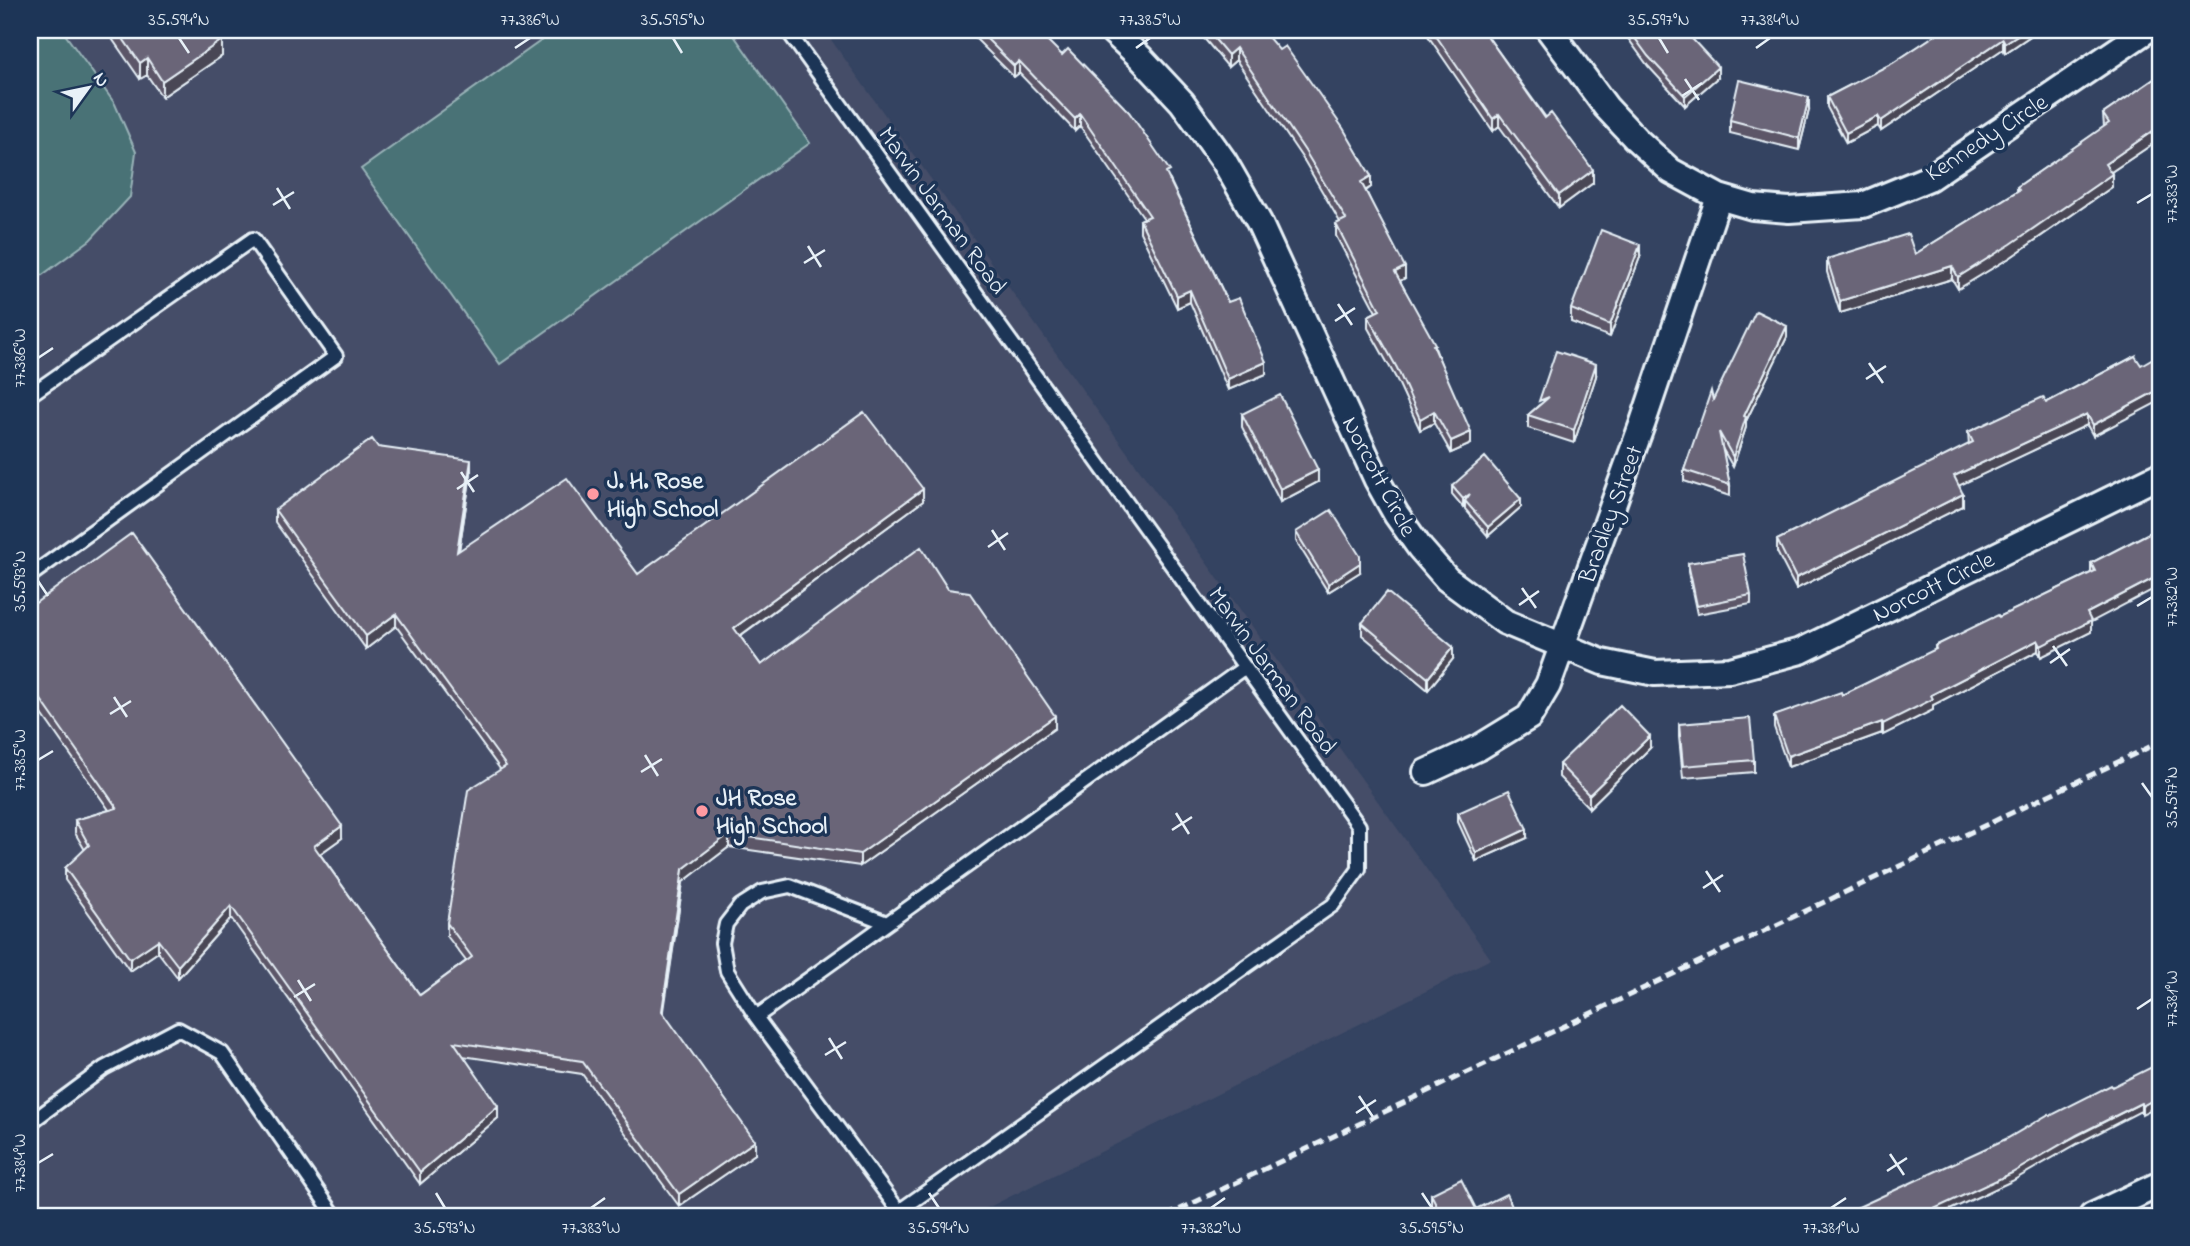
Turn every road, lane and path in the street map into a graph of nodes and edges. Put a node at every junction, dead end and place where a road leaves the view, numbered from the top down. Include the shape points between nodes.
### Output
1 (787, 30) edge
2 (1111, 30) edge
3 (1549, 30) edge
4 (2147, 30) edge
5 (1719, 197) junction
6 (30, 395) edge
7 (2160, 475) edge
8 (30, 576) edge
9 (1563, 647) junction
10 (1245, 667) junction
11 (1426, 772) dead end
12 (887, 923) junction
13 (756, 1017) junction
14 (30, 1123) edge
15 (2160, 1184) edge
16 (895, 1214) edge
17 (335, 1216) edge
18 (2092, 1216) edge

1 - 10 lane, Marvin Jarman Road
2 - 9 street, Norcott Circle via 1182,102 1224,161 1259,222 1377,480 1420,548 1447,579 1505,622
3 - 5 street, Kennedy Circle via 1636,139 1671,171
4 - 5 street, Kennedy Circle via 1929,178 1863,205 1789,210 1753,208
5 - 9 street, Bradley Street
6 - 8 lane via 253,239 336,356
7 - 9 street, Norcott Circle via 1801,652 1730,670 1655,673 1602,662
9 - 11 street, Bradley Street via 1529,717
10 - 12 lane
10 - 16 lane, Marvin Jarman Road via 1359,826 1359,869 1333,905
12 - 13 lane
12 - 13 lane via 790,886 762,892 740,906 726,924 722,943 727,971
13 - 16 lane
14 - 17 lane via 104,1068 178,1029 222,1053
15 - 18 street

